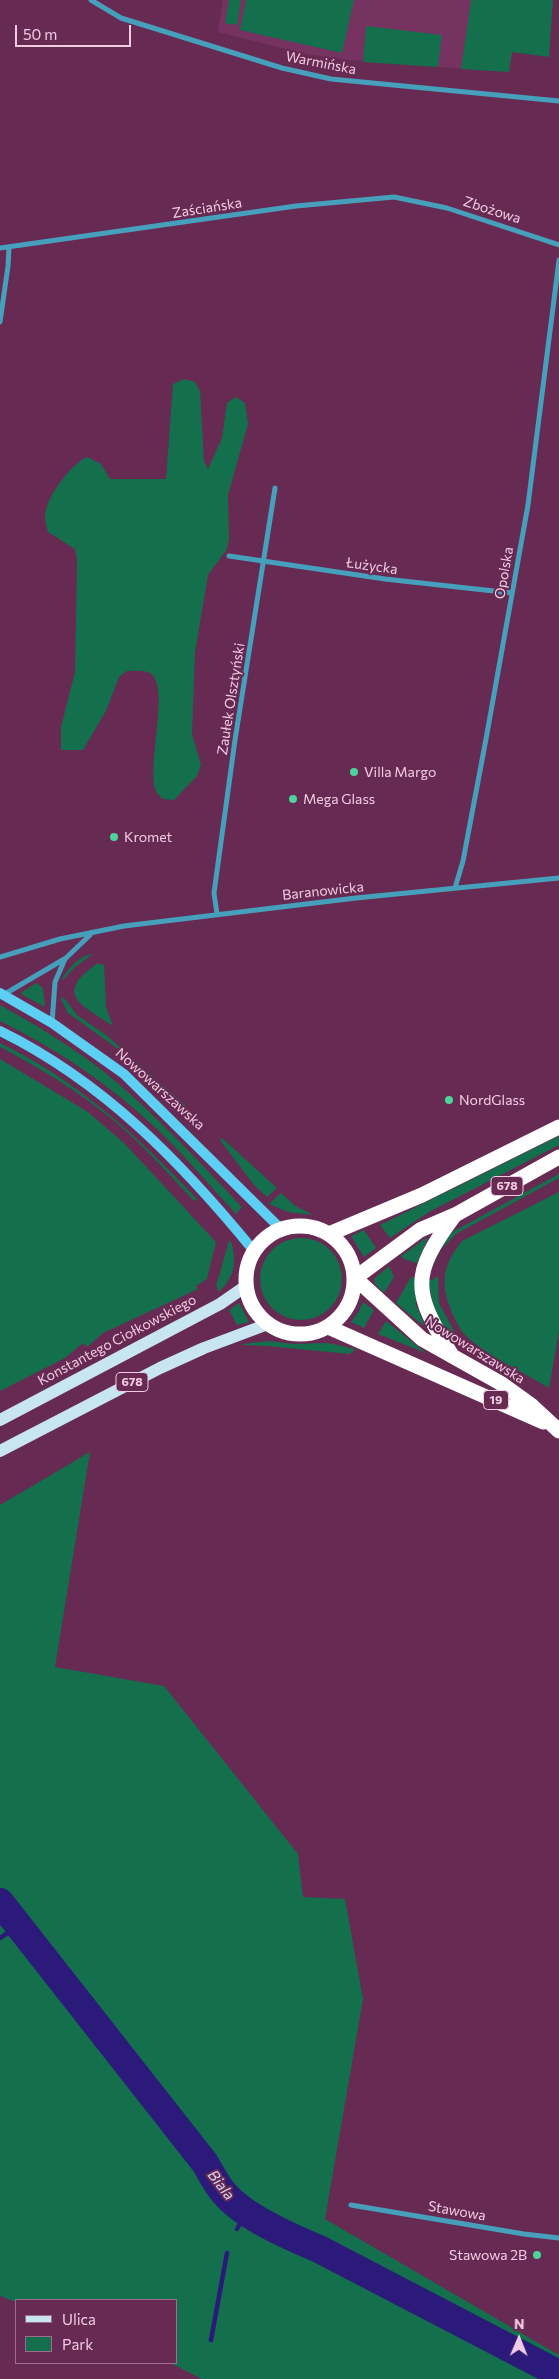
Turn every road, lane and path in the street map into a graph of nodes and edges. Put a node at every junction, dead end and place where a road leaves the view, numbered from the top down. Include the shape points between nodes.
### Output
1 (91, 0) edge
2 (559, 101) edge
3 (417, 200) joint
4 (559, 245) edge
5 (0, 248) edge
6 (9, 248) junction
7 (559, 260) edge
8 (0, 322) edge
9 (276, 488) dead end
10 (229, 556) dead end
11 (265, 562) junction
12 (512, 593) junction
13 (559, 878) edge
14 (455, 888) junction
15 (217, 914) junction
16 (90, 934) junction
17 (0, 957) edge
18 (66, 958) junction
19 (1, 995) edge
20 (52, 1023) junction
21 (0, 1031) edge
22 (559, 1127) edge
23 (559, 1157) edge
24 (455, 1214) junction
25 (281, 1229) junction
26 (329, 1234) junction
27 (254, 1251) junction
28 (355, 1278) junction
29 (246, 1286) junction
30 (268, 1324) junction
31 (328, 1327) junction
32 (452, 1355) junction
33 (0, 1420) edge
34 (558, 1429) edge
35 (0, 1451) edge
36 (351, 2206) dead end
37 (559, 2238) edge

1 - 2 street, Warmińska via 121,18 282,68 331,79
3 - 4 street, Zbożowa
3 - 6 street, Zaściańska via 394,197 346,200
5 - 6 street, Zaściańska
6 - 8 street
7 - 12 street, Opolska via 528,505
9 - 11 street, Zaułek Olsztyński
10 - 11 street, Łużycka
11 - 12 street, Łużycka
11 - 15 street, Zaułek Olsztyński via 214,893
12 - 14 street, Opolska
13 - 14 street, Baranowicka
14 - 15 street, Baranowicka
15 - 16 street, Baranowicka via 124,926
16 - 17 street, Baranowicka via 60,939
16 - 18 street
18 - 19 street
18 - 20 street via 55,982
19 - 20 main road, Nowowarszawska
20 - 25 main road, Nowowarszawska via 124,1074
21 - 27 main road via 66,1069 120,1108 187,1174
22 - 26 highway, 678 via 422,1195
23 - 24 highway, 678
24 - 28 highway, 678 via 420,1230
24 - 32 highway via 426,1259 422,1287 427,1312
25 - 26 highway via 306,1226
25 - 27 highway
26 - 28 highway via 348,1253
27 - 29 highway via 246,1274
28 - 31 highway via 348,1306
28 - 32 highway, Nowowarszawska / 19 via 422,1339
29 - 30 highway via 254,1307
29 - 33 main road, Konstantego Ciołkowskiego / 678 via 211,1309
30 - 31 highway via 286,1332 304,1334
30 - 35 main road, 678 via 160,1368
31 - 34 highway, Nowowarszawska / 19
32 - 34 highway, Nowowarszawska / 19 via 502,1384
36 - 37 street, Stawowa

